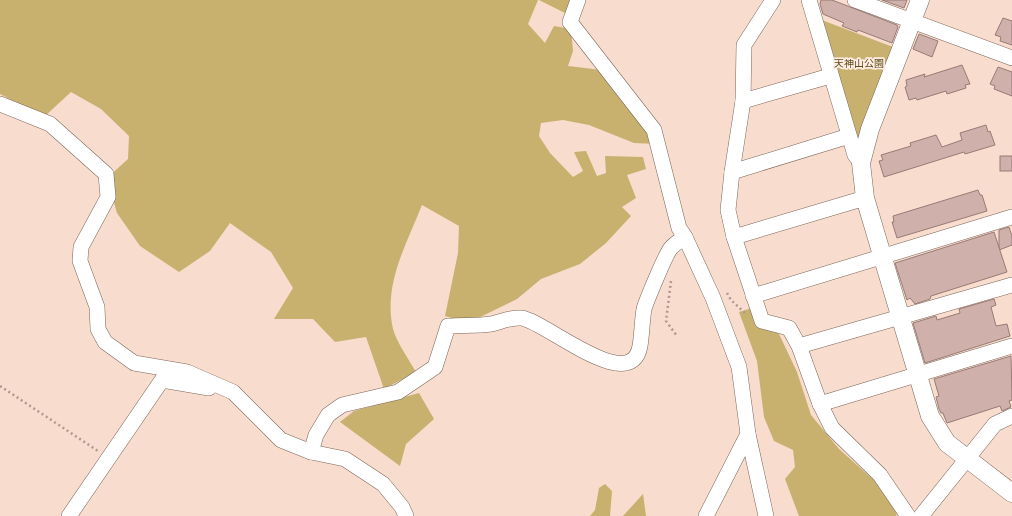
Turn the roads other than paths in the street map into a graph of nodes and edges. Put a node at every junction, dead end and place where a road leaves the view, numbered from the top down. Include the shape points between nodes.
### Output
1 (578, 0) edge
2 (773, 0) edge
3 (809, 0) edge
4 (855, 0) edge
5 (920, 0) edge
6 (912, 21) junction
7 (1012, 58) edge
8 (830, 76) junction
9 (743, 101) junction
10 (0, 104) edge
11 (849, 136) junction
12 (861, 162) junction
13 (732, 172) junction
14 (865, 198) junction
15 (1012, 217) edge
16 (686, 237) junction
17 (734, 237) junction
18 (882, 256) junction
19 (1012, 285) edge
20 (753, 296) junction
21 (900, 317) junction
22 (799, 346) junction
23 (1012, 346) edge
24 (134, 363) junction
25 (916, 375) junction
26 (162, 380) junction
27 (233, 392) junction
28 (820, 404) junction
29 (1012, 416) edge
30 (748, 434) junction
31 (311, 452) junction
32 (968, 459) junction
33 (1012, 493) edge
34 (69, 516) edge
35 (406, 516) edge
36 (706, 516) edge
37 (766, 516) edge
38 (908, 516) edge
39 (921, 516) edge

1 - 16 street via 570,22 654,130 679,228
2 - 9 street via 744,45
3 - 8 street
4 - 6 street
5 - 6 street
6 - 7 street
6 - 12 street via 870,129
8 - 9 street
8 - 11 street
9 - 13 street
10 - 24 street via 50,124 106,174 108,197 81,247 80,261 97,307 98,329 105,342
11 - 12 street via 855,155
11 - 13 street
12 - 14 street
13 - 17 street via 728,210
14 - 17 street
14 - 18 street
15 - 18 street
16 - 30 street via 739,367
16 - 31 street via 671,248 644,309 637,356 630,361 616,364 606,362 567,342 540,324 521,318 491,324 448,326 435,367 398,392 342,405 328,415 316,435
17 - 20 street
18 - 20 street
18 - 21 street
19 - 21 street
20 - 22 street via 762,321 789,328
21 - 22 street
21 - 25 street
22 - 28 street
23 - 25 street
24 - 26 street via 136,371
24 - 27 street via 186,372
25 - 28 street
25 - 32 street via 930,416 938,430 947,443
26 - 27 street
26 - 34 street
27 - 31 street via 281,440
28 - 38 street via 832,428 880,475
29 - 32 street via 995,424
30 - 36 street
30 - 37 street
31 - 35 street via 346,459 383,484 402,507
32 - 33 street
32 - 39 street

